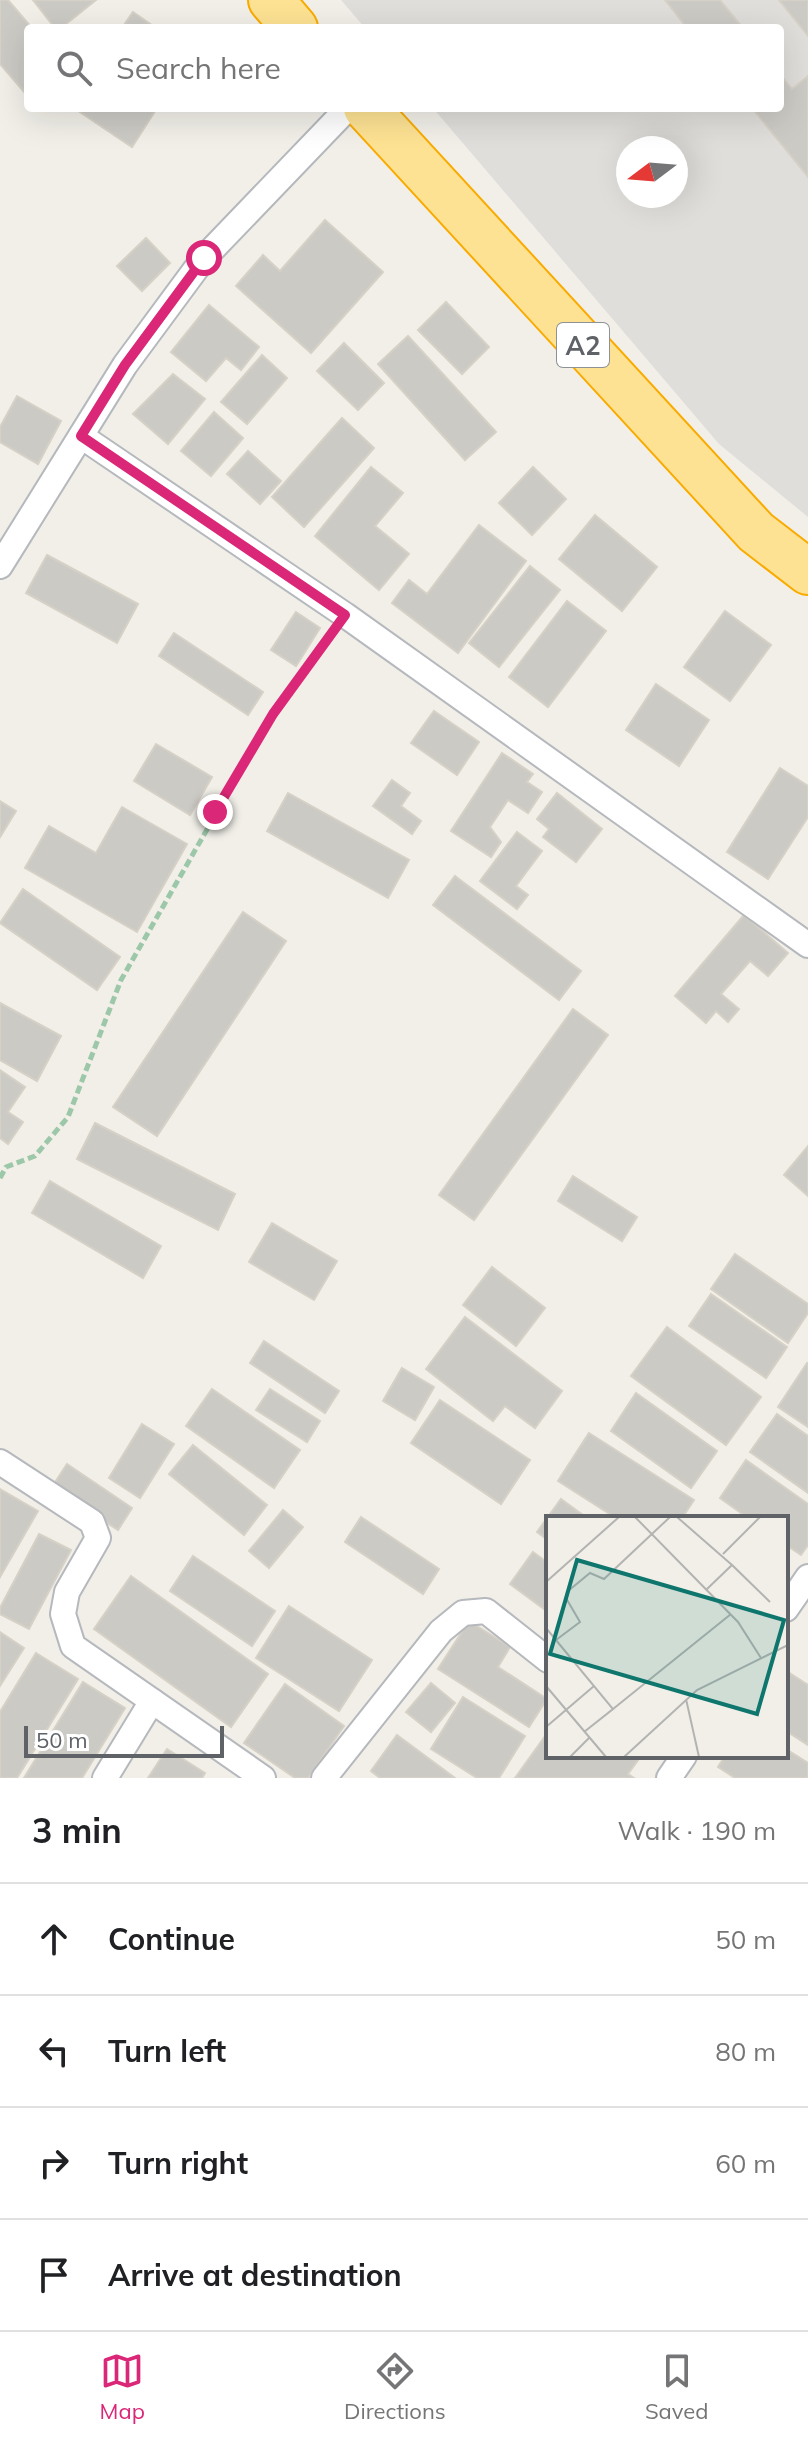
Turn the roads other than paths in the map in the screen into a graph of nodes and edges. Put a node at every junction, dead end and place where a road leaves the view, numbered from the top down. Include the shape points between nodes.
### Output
1 (271, 0) edge
2 (292, 24) edge
3 (344, 112) edge
4 (370, 112) edge
5 (81, 436) junction
6 (0, 566) edge
7 (808, 572) edge
8 (808, 945) edge
9 (0, 1462) edge
10 (808, 1577) edge
11 (788, 1606) edge
12 (546, 1658) edge
13 (152, 1701) junction
14 (105, 1778) edge
15 (263, 1778) edge
16 (324, 1778) edge

1 - 2 highway
3 - 5 street via 204,258 125,365
4 - 7 highway, A2 via 746,522
5 - 6 street
5 - 8 street via 345,615
9 - 13 street via 92,1522 98,1538 67,1592 63,1614 73,1646
10 - 11 street
12 - 16 street via 486,1611 463,1613 441,1631
13 - 14 street
13 - 15 street

